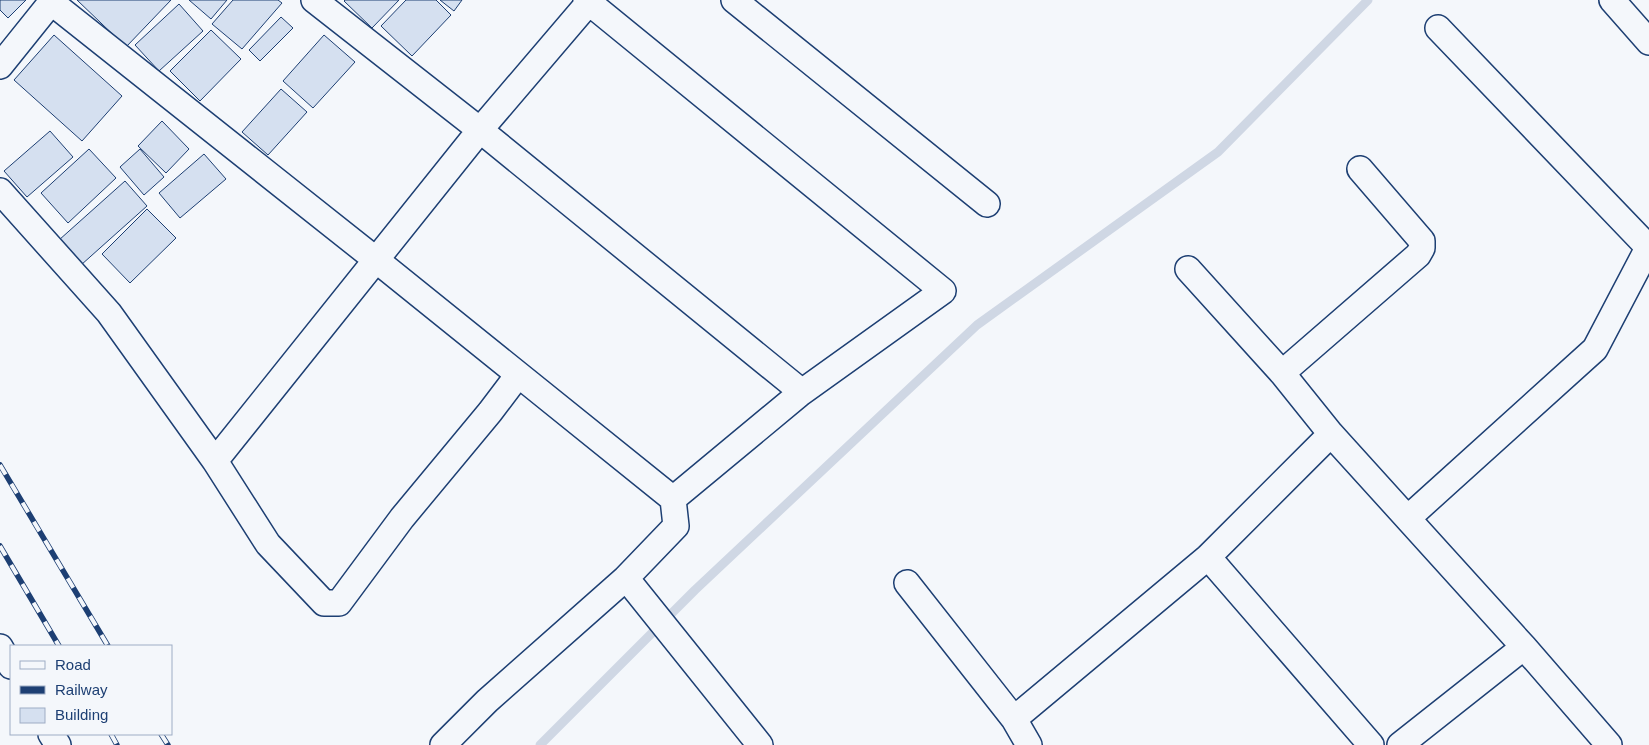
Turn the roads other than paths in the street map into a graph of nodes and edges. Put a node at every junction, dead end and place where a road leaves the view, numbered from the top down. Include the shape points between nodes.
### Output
1 (314, 0) edge
2 (734, 0) edge
3 (1612, 0) edge
4 (52, 1) edge
5 (588, 1) edge
6 (1438, 28) dead end
7 (1649, 42) edge
8 (0, 66) edge
9 (480, 130) junction
10 (1360, 169) dead end
11 (0, 191) edge
12 (987, 204) dead end
13 (1648, 247) edge
14 (375, 259) junction
15 (1188, 269) dead end
16 (1282, 373) junction
17 (518, 375) junction
18 (802, 392) junction
19 (1331, 434) junction
20 (215, 461) junction
21 (672, 499) junction
22 (1408, 518) junction
23 (1208, 557) junction
24 (626, 578) junction
25 (907, 583) dead end
26 (0, 646) edge
27 (1524, 647) junction
28 (10, 664) edge
29 (1014, 719) junction
30 (442, 745) edge
31 (760, 745) edge
32 (1029, 745) edge
33 (1371, 745) edge
34 (1400, 745) edge
35 (1609, 745) edge

1 - 9 street
2 - 12 street
3 - 7 street
4 - 8 street
4 - 14 street
5 - 9 street
5 - 18 street via 943,291
6 - 13 street
9 - 14 street
9 - 18 street
10 - 16 street via 1422,241 1422,248
11 - 20 street via 109,313
13 - 22 street via 1595,349
14 - 17 street
14 - 20 street
15 - 16 street
16 - 19 street
17 - 20 street via 338,603 324,604 268,544
17 - 21 street
18 - 21 street
19 - 22 street
19 - 23 street
21 - 24 street via 676,526
22 - 27 street
23 - 29 street
23 - 33 street
24 - 30 street via 487,700
24 - 31 street
25 - 29 street
26 - 28 street
27 - 34 street
27 - 35 street
29 - 32 street

